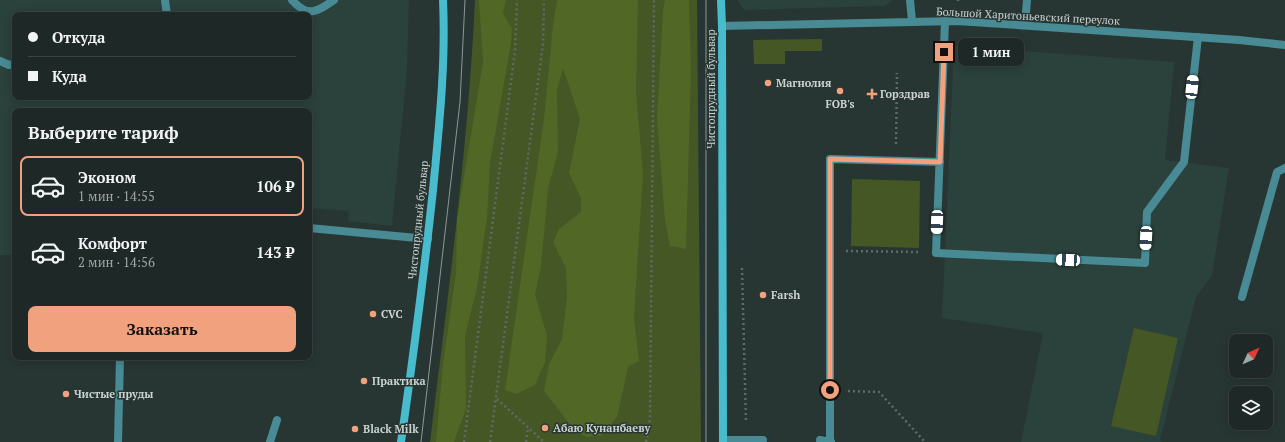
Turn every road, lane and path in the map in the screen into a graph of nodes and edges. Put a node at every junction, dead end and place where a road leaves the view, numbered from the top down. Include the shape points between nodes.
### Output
1 (166, 0) edge
2 (292, 0) edge
3 (334, 0) edge
4 (443, 0) edge
5 (517, 0) edge
6 (544, 0) edge
7 (654, 0) edge
8 (721, 0) edge
9 (910, 0) edge
10 (1027, 0) edge
11 (167, 12) edge
12 (945, 20) junction
13 (912, 21) junction
14 (1024, 25) junction
15 (722, 26) junction
16 (1198, 37) junction
17 (1285, 45) edge
18 (0, 61) edge
19 (12, 64) edge
20 (897, 72) dead end
21 (896, 160) junction
22 (940, 162) junction
23 (1285, 168) edge
24 (312, 228) edge
25 (428, 239) junction
26 (830, 250) junction
27 (936, 253) junction
28 (1242, 297) dead end
29 (120, 360) edge
30 (830, 390) junction
31 (496, 398) junction
32 (277, 420) dead end
33 (528, 427) junction
34 (763, 440) dead end
35 (820, 440) dead end
36 (723, 441) edge
37 (118, 442) edge
38 (270, 442) edge
39 (401, 442) edge
40 (464, 442) edge
41 (490, 442) edge
42 (526, 442) edge
43 (544, 442) edge
44 (646, 442) edge
45 (830, 442) edge
46 (925, 442) edge

1 - 11 street
2 - 3 street via 308,12 319,11
4 - 25 main road, Чистопрудный бульвар via 445,30 442,108
5 - 40 path via 515,52
6 - 31 path via 543,44
7 - 44 path via 650,419
8 - 15 main road, Чистопрудный бульвар
9 - 13 street
10 - 14 street
12 - 13 street, Большой Харитоньевский переулок
12 - 14 street, Большой Харитоньевский переулок
12 - 22 street
13 - 15 street, Большой Харитоньевский переулок
14 - 16 street, Большой Харитоньевский переулок
15 - 36 main road, Чистопрудный бульвар
16 - 17 street, Большой Харитоньевский переулок
16 - 27 street via 1184,162 1147,212 1144,263
18 - 19 street
20 - 21 path
21 - 22 street
21 - 26 street via 830,159
22 - 27 street
23 - 28 street via 1278,172
24 - 25 street
25 - 39 main road, Чистопрудный бульвар
26 - 27 path
26 - 30 street
29 - 37 street
30 - 45 street
30 - 46 path via 879,392
31 - 33 path
31 - 41 path
32 - 38 street
33 - 42 path
33 - 43 path
34 - 36 street
35 - 45 street

